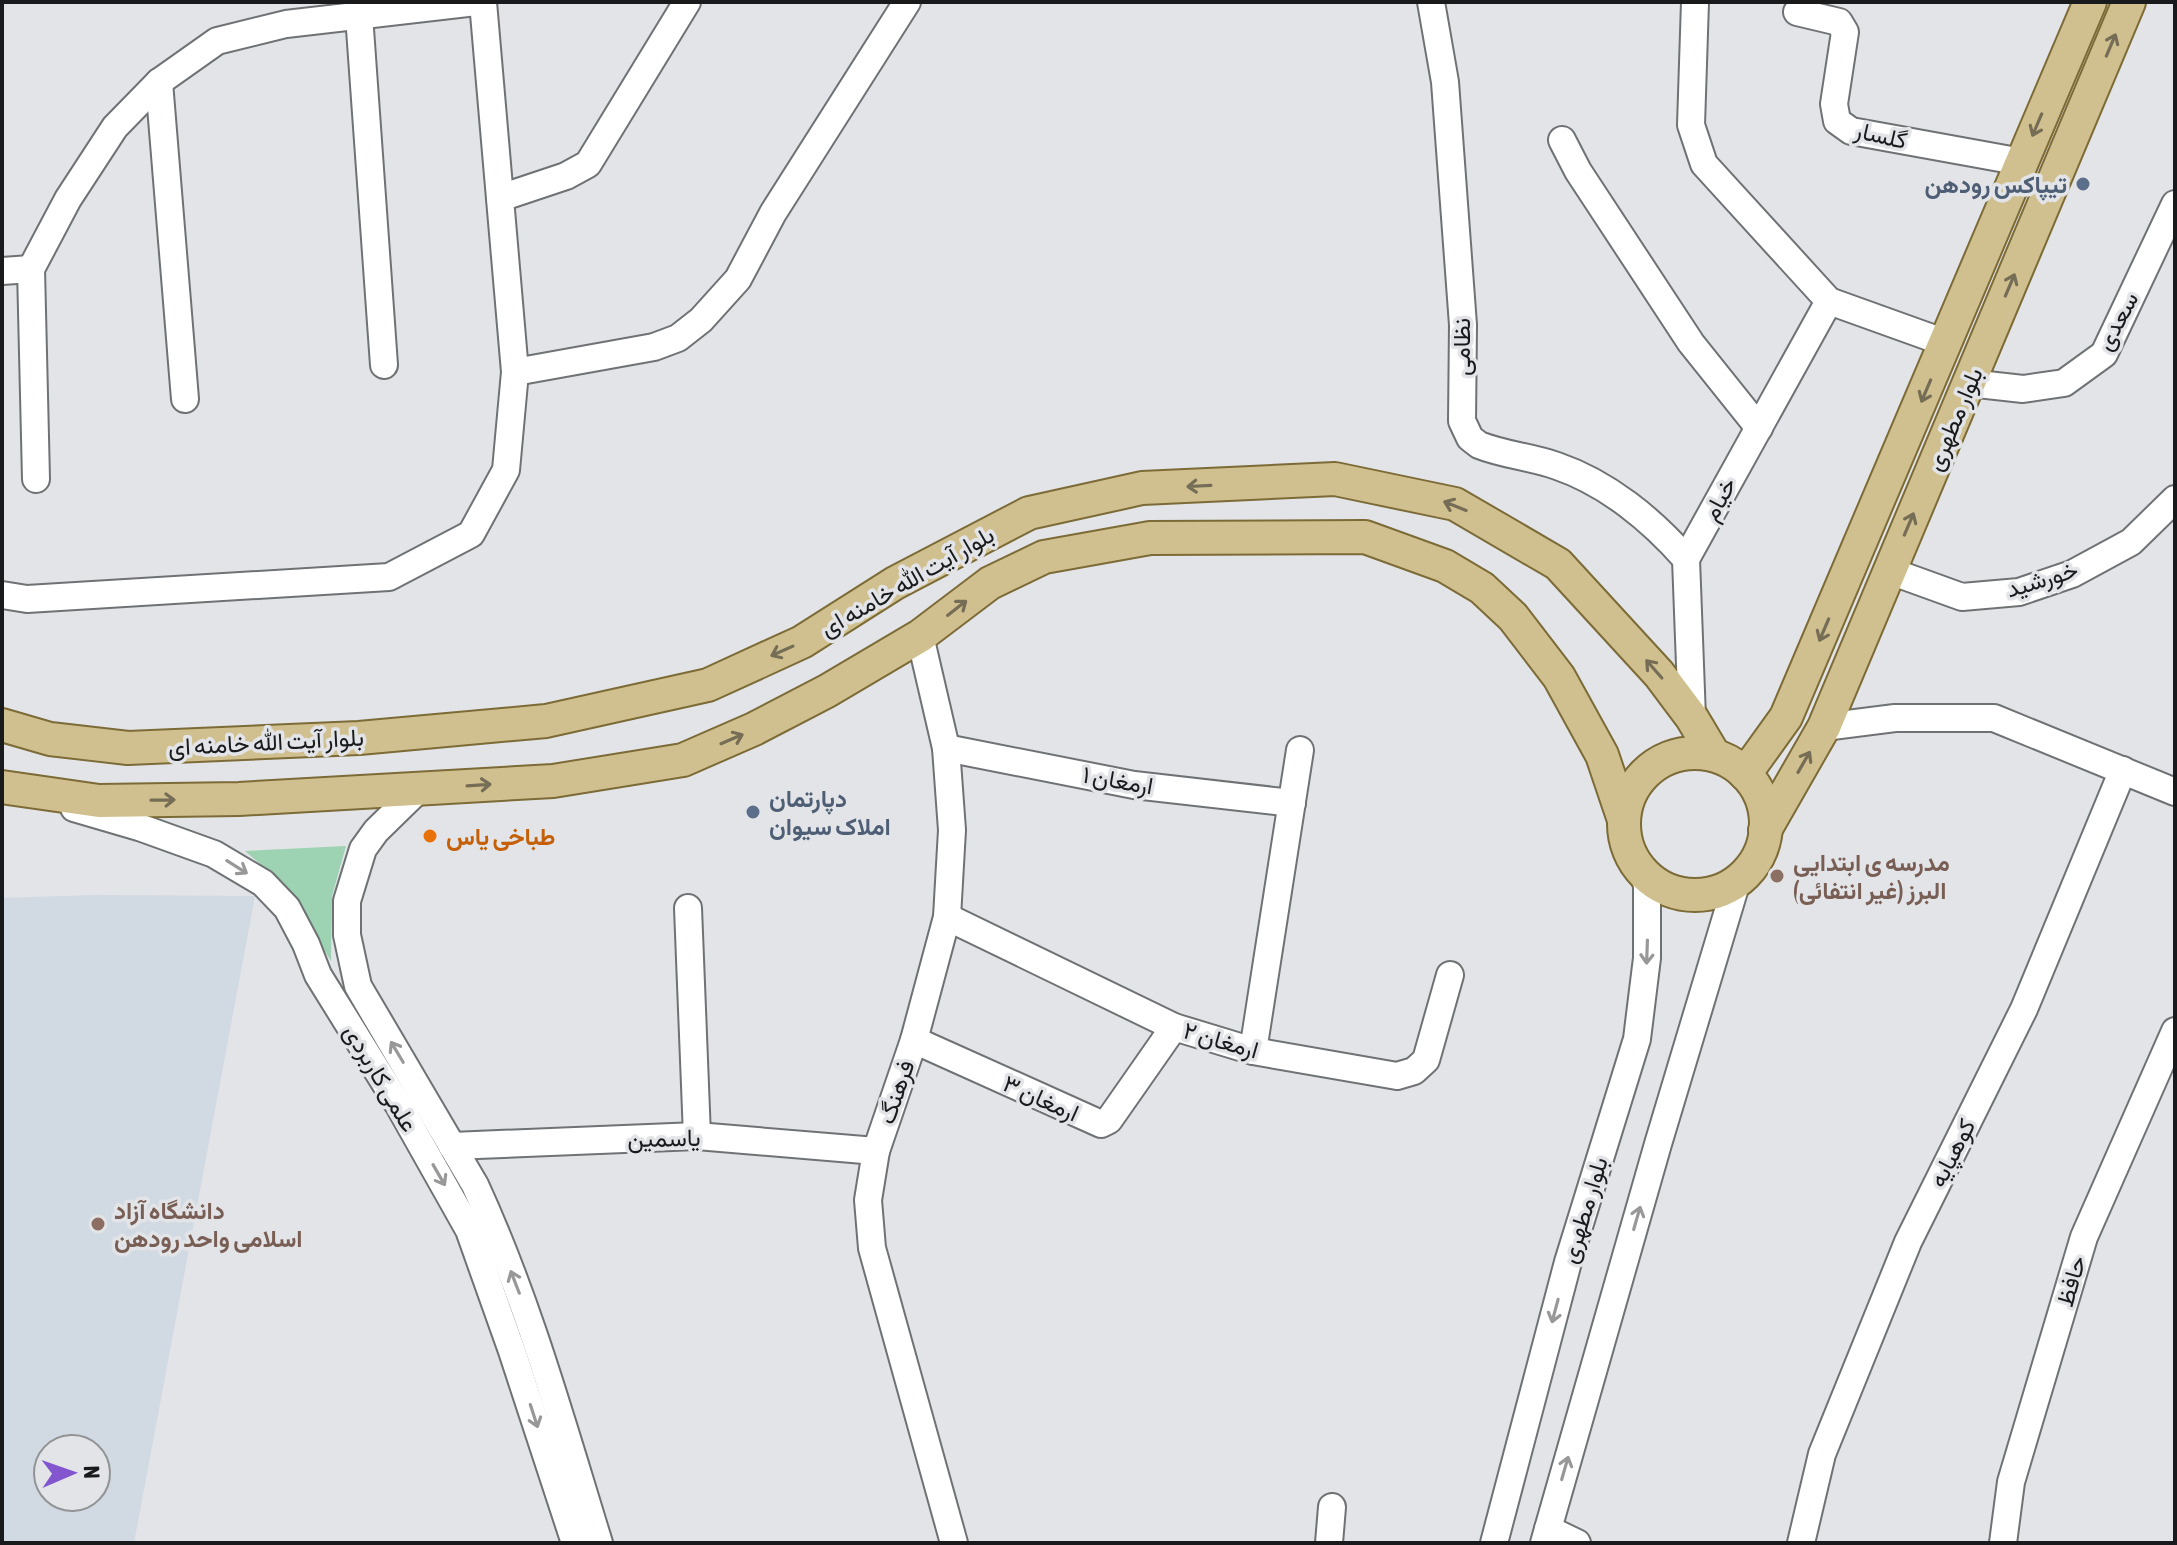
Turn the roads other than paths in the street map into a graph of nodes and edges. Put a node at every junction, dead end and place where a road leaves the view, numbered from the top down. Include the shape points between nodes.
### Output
1 (476, 2) edge
2 (483, 2) edge
3 (687, 2) edge
4 (907, 2) edge
5 (1431, 2) edge
6 (1695, 2) edge
7 (2090, 2) edge
8 (2129, 2) edge
9 (1797, 12) dead end
10 (359, 15) junction
11 (159, 82) junction
12 (1562, 140) dead end
13 (2022, 162) junction
14 (500, 198) junction
15 (2175, 204) edge
16 (31, 269) junction
17 (2, 271) edge
18 (1829, 301) junction
19 (1946, 343) junction
20 (384, 365) dead end
21 (515, 372) junction
22 (1969, 383) junction
23 (185, 399) dead end
24 (1759, 428) junction
25 (36, 479) dead end
26 (2175, 499) edge
27 (1686, 559) junction
28 (1890, 571) junction
29 (2, 595) edge
30 (920, 636) junction
31 (1692, 718) junction
32 (2, 725) edge
33 (1824, 727) junction
34 (946, 748) junction
35 (1300, 750) dead end
36 (1714, 755) junction
37 (2123, 770) junction
38 (1745, 774) junction
39 (4, 787) edge
40 (419, 789) junction
41 (2175, 792) edge
42 (1292, 803) junction
43 (1624, 820) junction
44 (1765, 830) junction
45 (1644, 874) junction
46 (1737, 881) junction
47 (688, 908) dead end
48 (947, 917) junction
49 (1450, 975) dead end
50 (1174, 1027) junction
51 (2175, 1031) edge
52 (914, 1040) junction
53 (1253, 1051) junction
54 (697, 1136) junction
55 (452, 1146) junction
56 (876, 1151) junction
57 (524, 1345) junction
58 (1332, 1507) dead end
59 (1546, 1536) edge
60 (575, 1543) edge
61 (599, 1543) edge
62 (954, 1543) edge
63 (1329, 1543) edge
64 (1494, 1543) edge
65 (1577, 1543) edge
66 (1801, 1543) edge
67 (2003, 1543) edge

1 - 10 street
2 - 14 street
3 - 14 street via 588,164
4 - 21 street via 773,213 738,279 701,320 678,338 654,347
5 - 27 street, نظامی via 1445,82 1463,325 1462,421 1479,445 1559,466 1606,489
6 - 18 street via 1691,125 1704,164
7 -> 13 main road, بلوار مطهری
22 -> 8 main road, بلوار مطهری
9 - 13 street, گلسار via 1839,22 1845,32 1834,104 1837,121 1851,131
10 - 11 street via 286,24 217,41
10 - 20 street
11 - 16 street via 115,127
11 - 23 street
12 - 24 street via 1691,343
13 - 19 main road, بلوار مطهری
14 - 21 street
15 - 22 street, سعدی via 2104,354 2064,383 2023,389
16 - 17 street
16 - 25 street
18 - 19 street
18 - 24 street, خیام
19 -> 38 main road, بلوار مطهری via 1786,717
21 - 29 street via 506,470 471,534 389,577 27,599
28 -> 22 main road, بلوار مطهری
24 - 27 street, خیام
26 - 28 street, خورشید via 2131,542 2072,574 2019,592 1962,597
27 - 31 street
28 - 33 main road, بلوار مطهری
30 - 34 street, فرهنگ
40 -> 30 main road, بلوار آیت الله خامنه ای via 553,781 683,760 815,698
30 -> 43 main road, بلوار آیت الله خامنه ای via 990,583 1044,557 1150,538 1365,537 1445,566 1482,588 1513,617 1559,677 1602,755
31 -> 32 main road, بلوار آیت الله خامنه ای via 1558,564 1455,504 1335,479 1142,488 1029,513 895,583 802,642 708,685 546,721 359,738 128,748 50,739
31 - 36 main road, بلوار آیت الله خامنه ای
33 - 37 street via 1895,718 1994,718
44 -> 33 main road, بلوار مطهری
34 - 42 street, ارمغان ۱ via 1134,785
34 - 48 street, فرهنگ via 952,830
35 - 42 street
36 - 38 main road
36 - 43 main road via 1683,754 1653,766 1628,799
37 - 41 street
37 - 66 street, کوهپایه via 2024,1009 1908,1242 1822,1454
38 - 44 main road via 1761,800
39 -> 40 main road, بلوار آیت الله خامنه ای via 99,801
39 -> 57 street, علمی کاربردی via 214,854 263,883 287,908 318,975 458,1208
55 -> 40 street, علمی کاربردی via 358,986 347,935 347,901 363,849
42 - 53 street
43 - 45 main road via 1628,849
44 - 46 main road via 1761,850
45 - 46 main road via 1679,894 1709,893
45 -> 64 street, بلوار مطهری via 1647,958 1637,1039 1568,1262
59 -> 46 street
47 - 54 street
48 - 50 street, ارمغان ۲
48 - 52 street, فرهنگ
49 - 53 street, ارمغان ۲ via 1426,1060 1414,1071 1397,1076
50 - 52 street, ارمغان ۳ via 1101,1124
50 - 53 street, ارمغان ۲
51 - 67 street, حافظ via 2084,1237 2011,1482
52 - 56 street, فرهنگ
54 - 55 street, یاسمین
54 - 56 street, یاسمین
57 -> 55 street, علمی کاربردی via 490,1217
56 - 62 street, فرهنگ via 868,1200 872,1248
57 -> 60 street, علمی کاربردی
57 - 61 street, علمی کاربردی
58 - 63 street
59 - 65 street

